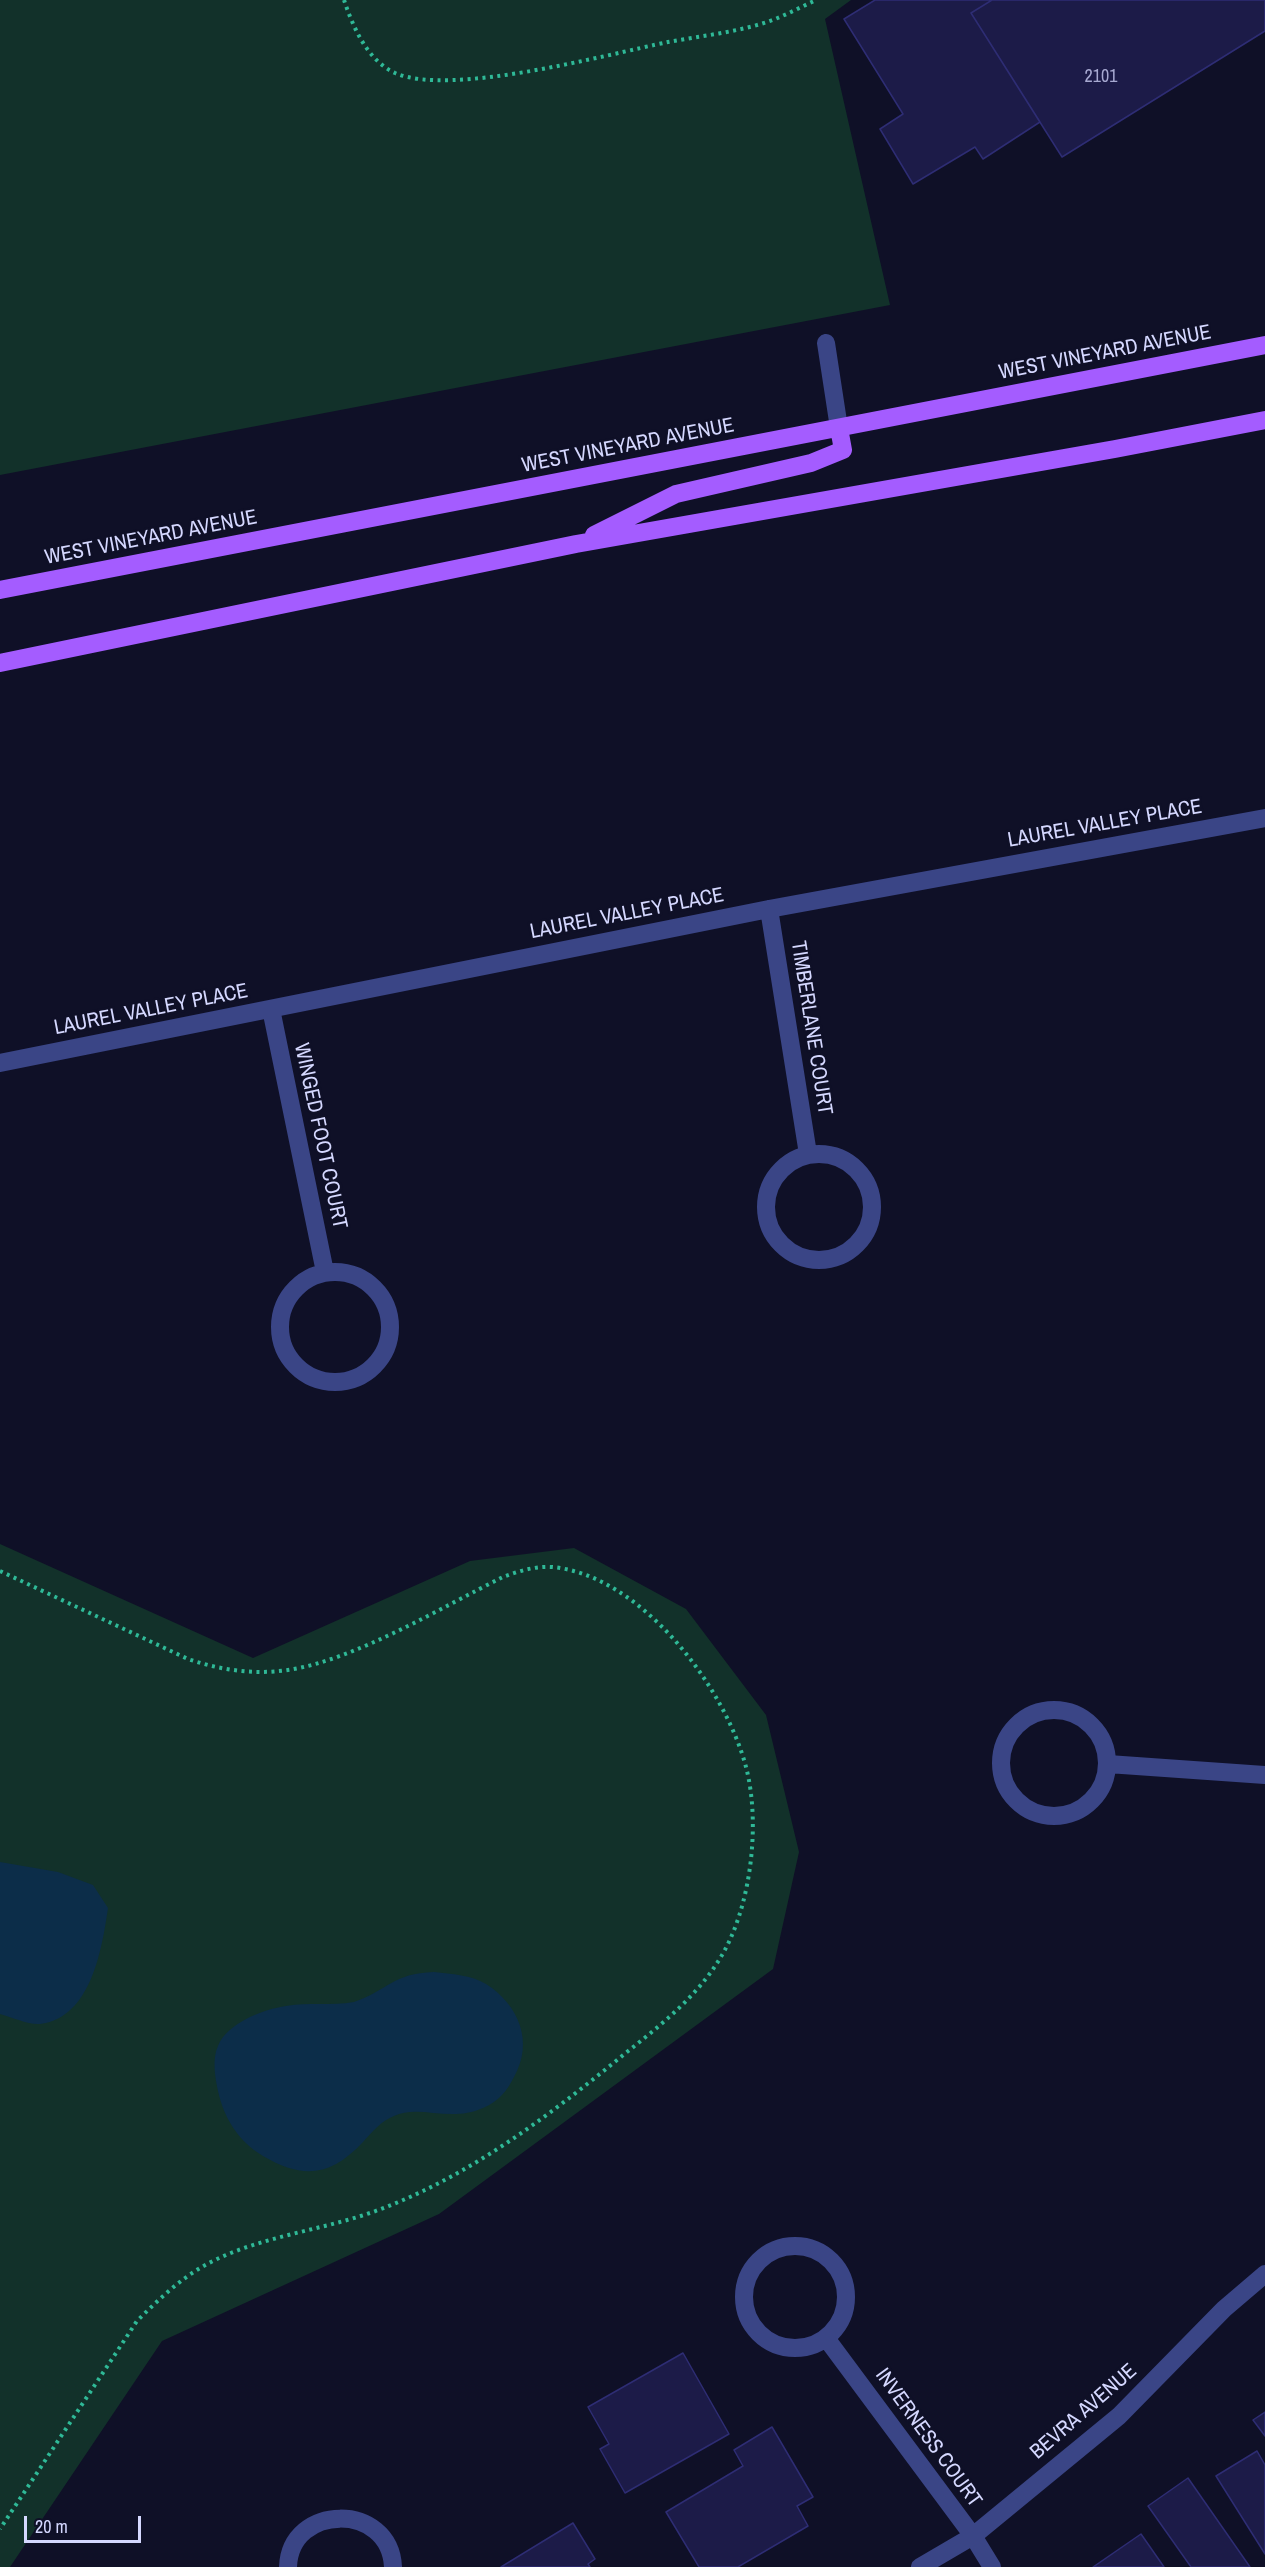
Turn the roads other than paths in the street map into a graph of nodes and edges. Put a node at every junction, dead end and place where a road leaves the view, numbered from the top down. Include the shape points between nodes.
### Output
1 (826, 343) dead end
2 (1265, 345) edge
3 (1265, 420) edge
4 (838, 428) junction
5 (576, 544) junction
6 (0, 590) edge
7 (0, 663) edge
8 (1265, 818) edge
9 (769, 909) junction
10 (271, 1008) junction
11 (0, 1063) edge
12 (808, 1154) junction
13 (325, 1272) junction
14 (1108, 1764) junction
15 (1265, 1775) edge
16 (1265, 2274) edge
17 (826, 2338) junction
18 (972, 2536) junction
19 (288, 2567) edge
20 (393, 2567) edge
21 (920, 2567) edge
22 (992, 2567) edge

1 - 4 street
2 - 4 main road, WEST VINEYARD AVENUE
3 - 5 main road
4 - 5 main road via 843,450 811,463 676,494
4 - 6 main road, WEST VINEYARD AVENUE
5 - 7 main road
8 - 9 street, LAUREL VALLEY PLACE
9 - 10 street, LAUREL VALLEY PLACE
9 - 12 street, TIMBERLANE COURT
10 - 11 street, LAUREL VALLEY PLACE
10 - 13 street, WINGED FOOT COURT
12 - 12 street via 789,1161 773,1176 765,1196 765,1217 773,1237 789,1251 808,1259 829,1260 849,1251 864,1237 872,1217 872,1196 864,1177 849,1161 829,1154
13 - 13 street via 304,1280 289,1296 280,1316 280,1337 289,1357 304,1373 324,1381 346,1381 366,1373 381,1358 390,1338 390,1316 382,1296 367,1281 346,1272
14 - 14 street via 1104,1744 1093,1726 1076,1714 1055,1710 1034,1713 1017,1724 1005,1741 1000,1761 1004,1782 1015,1800 1032,1812 1053,1816 1073,1812 1091,1802 1103,1785
14 - 15 street
16 - 18 street, BEVRA AVENUE via 1224,2309 1119,2416
17 - 17 street via 840,2323 846,2304 845,2284 836,2266 821,2252 802,2246 782,2247 764,2256 750,2271 743,2290 745,2310 753,2328 769,2342 788,2348 808,2347
17 - 18 street, INVERNESS COURT
18 - 21 street, BEVRA AVENUE
18 - 22 street, INVERNESS COURT
19 - 20 street via 294,2543 309,2528 327,2519 348,2517 368,2524 383,2538

